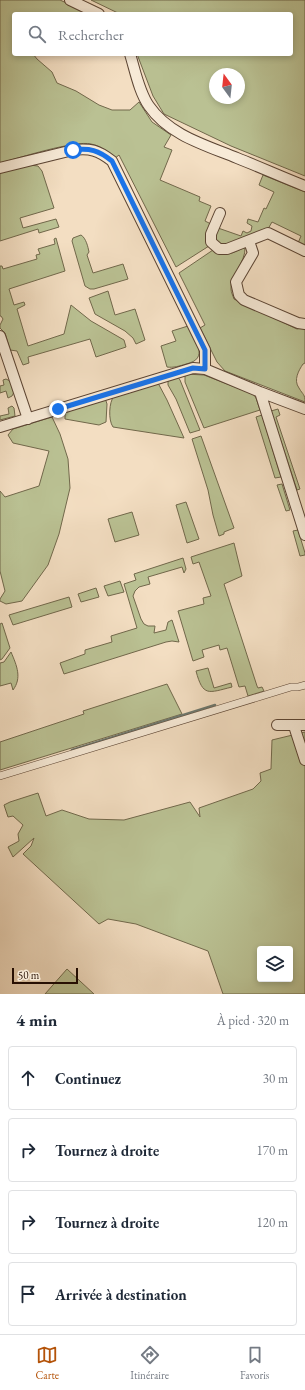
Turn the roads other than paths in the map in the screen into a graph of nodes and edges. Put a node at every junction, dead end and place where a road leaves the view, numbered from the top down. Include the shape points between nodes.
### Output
1 (70, 0) edge
2 (95, 12) edge
3 (131, 56) edge
4 (0, 168) edge
5 (305, 186) edge
6 (220, 213) dead end
7 (249, 241) junction
8 (305, 251) edge
9 (305, 324) edge
10 (0, 336) edge
11 (205, 369) junction
12 (260, 392) junction
13 (305, 409) edge
14 (28, 419) junction
15 (0, 427) edge
16 (305, 535) edge
17 (305, 685) edge
18 (277, 725) dead end
19 (305, 725) edge
20 (294, 726) junction
21 (305, 760) edge
22 (0, 776) edge

1 - 2 street
3 - 5 street via 148,104 169,126 192,140
4 - 11 street via 84,148 95,150 112,161 205,350
6 - 7 street via 211,234 211,242 215,247 227,249
7 - 8 street via 268,233
7 - 9 street via 253,253 236,282 239,294 244,300
10 - 14 street
11 - 12 street
11 - 14 street via 193,368
12 - 13 street
12 - 16 street
14 - 15 street
17 - 22 street via 291,687
18 - 20 street
19 - 20 street
20 - 21 street

